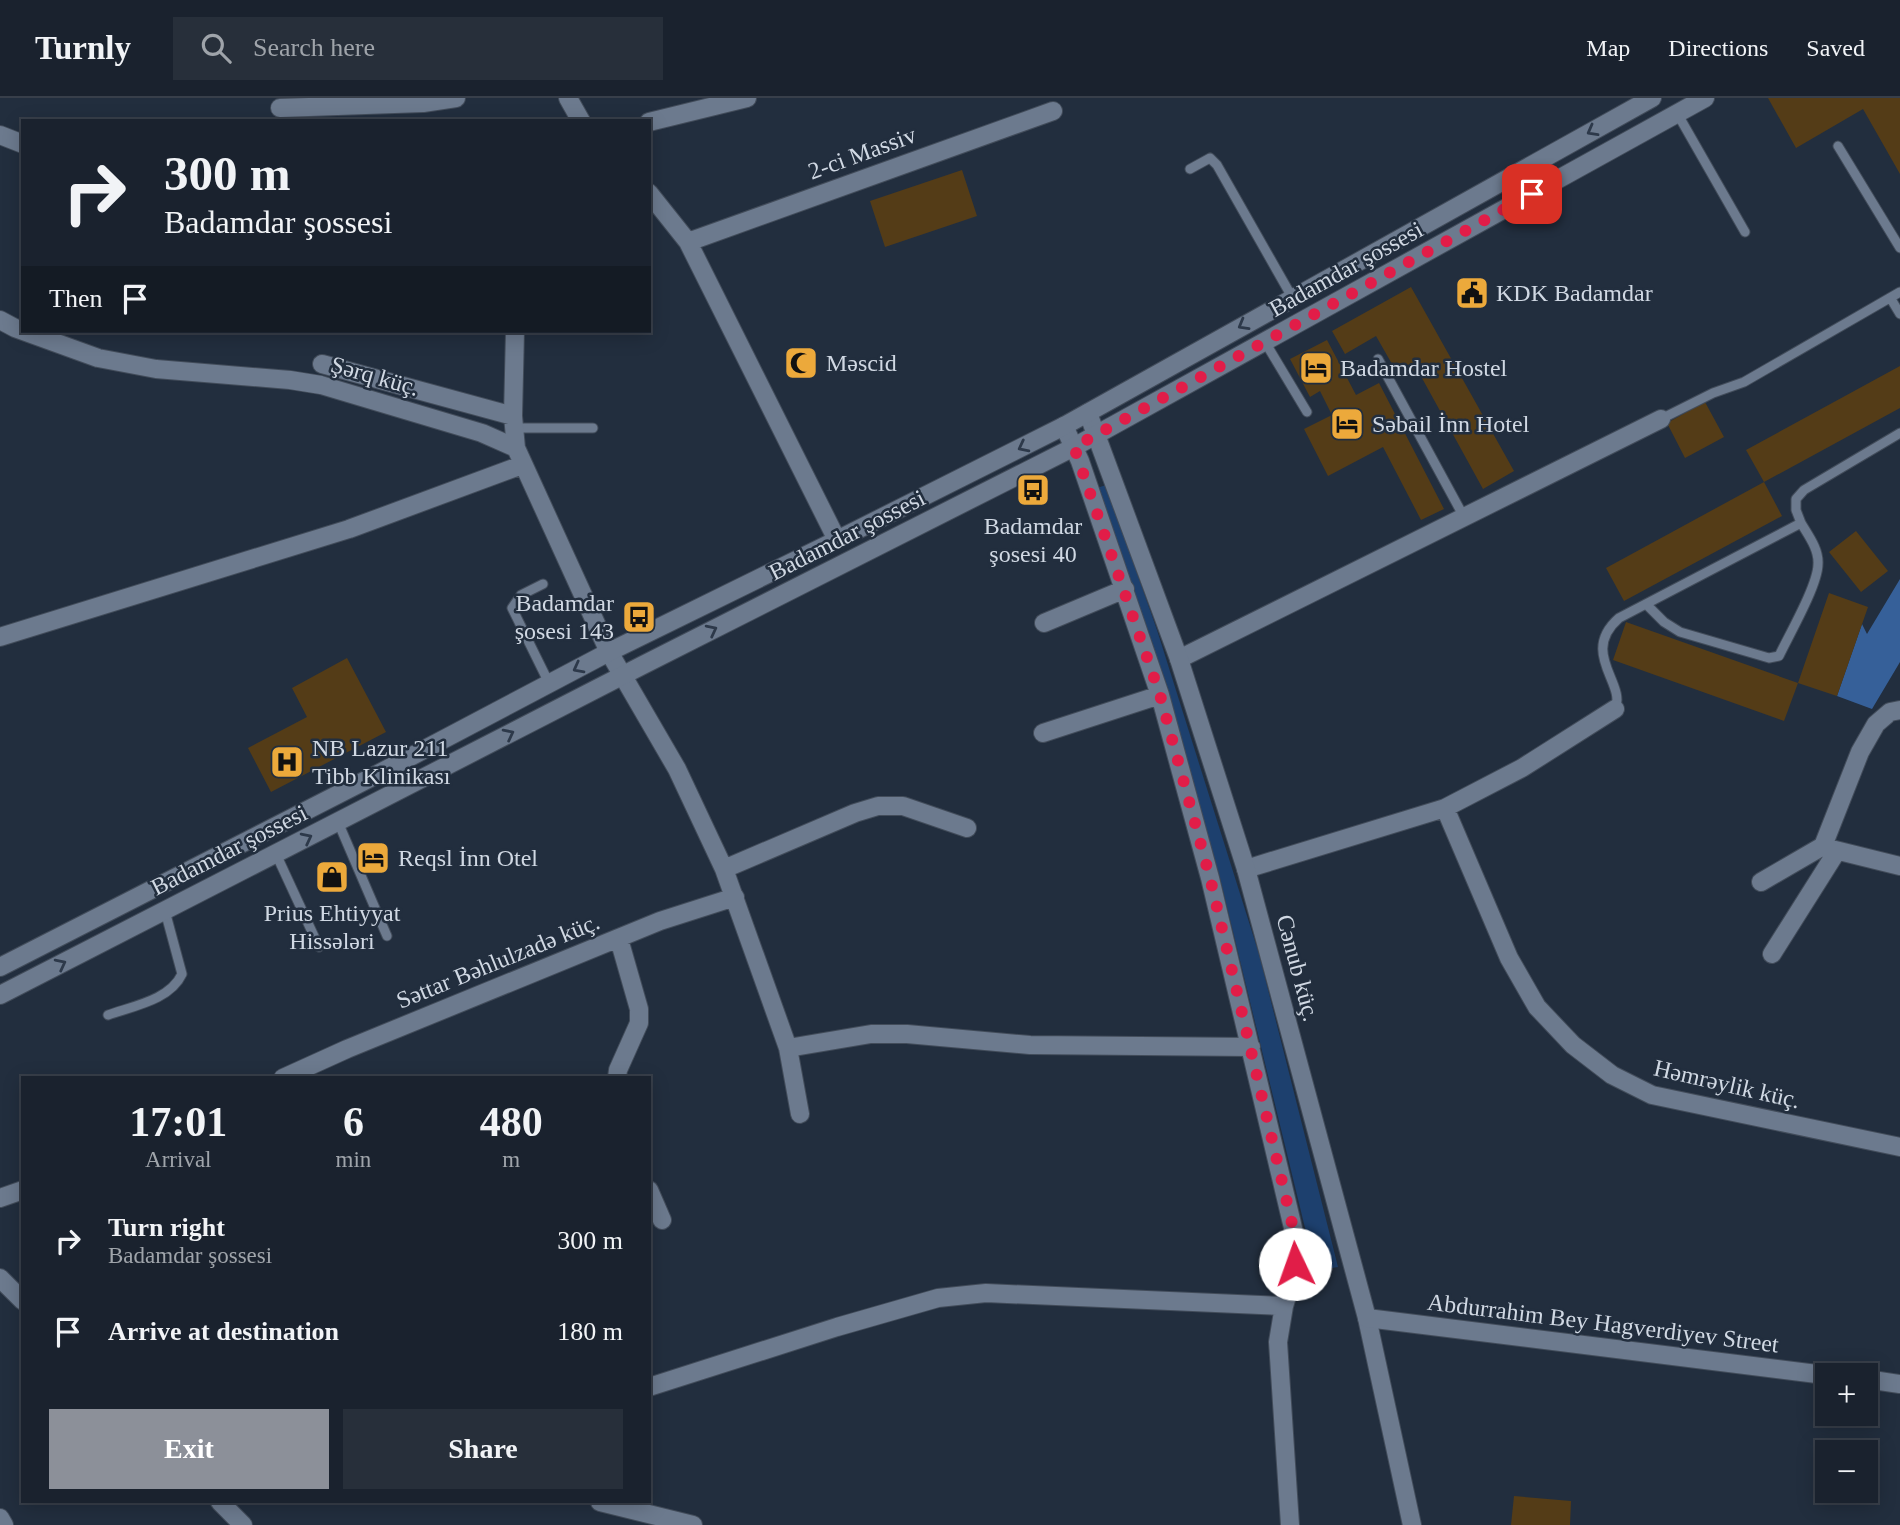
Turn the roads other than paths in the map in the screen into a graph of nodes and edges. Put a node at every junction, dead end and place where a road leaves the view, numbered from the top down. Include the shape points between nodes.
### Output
1 (456, 98) edge
2 (568, 98) edge
3 (747, 98) edge
4 (1652, 98) edge
5 (1705, 98) edge
6 (280, 108) dead end
7 (1053, 111) dead end
8 (1677, 113) junction
9 (580, 119) edge
10 (651, 122) edge
11 (0, 135) edge
12 (21, 143) edge
13 (1838, 146) dead end
14 (1190, 169) dead end
15 (651, 196) edge
16 (1745, 232) dead end
17 (688, 242) junction
18 (1900, 248) edge
19 (1900, 292) edge
20 (1292, 297) junction
21 (1891, 299) junction
22 (1900, 314) edge
23 (5, 328) edge
24 (515, 333) edge
25 (1265, 342) junction
26 (1378, 359) dead end
27 (322, 363) dead end
28 (1307, 412) dead end
29 (1088, 413) junction
30 (1661, 419) joint
31 (514, 422) junction
32 (1064, 426) junction
33 (593, 428) dead end
34 (1900, 433) edge
35 (1098, 435) junction
36 (1074, 447) junction
37 (516, 448) junction
38 (523, 466) junction
39 (1464, 517) junction
40 (1801, 523) junction
41 (837, 540) junction
42 (543, 584) dead end
43 (1125, 589) junction
44 (1647, 605) junction
45 (1044, 623) dead end
46 (0, 637) edge
47 (609, 652) junction
48 (1179, 659) junction
49 (622, 677) junction
50 (548, 683) junction
51 (1160, 695) junction
52 (1615, 709) joint
53 (1900, 710) edge
54 (1043, 733) dead end
55 (1445, 808) junction
56 (338, 822) junction
57 (967, 828) dead end
58 (1830, 849) junction
59 (276, 854) junction
60 (1900, 866) edge
61 (724, 869) junction
62 (1246, 869) junction
63 (1761, 882) dead end
64 (735, 897) junction
65 (165, 911) junction
66 (99, 916) junction
67 (387, 936) dead end
68 (110, 939) junction
69 (619, 939) junction
70 (319, 947) dead end
71 (1772, 954) dead end
72 (0, 967) edge
73 (0, 995) edge
74 (108, 1015) dead end
75 (1251, 1047) junction
76 (788, 1048) junction
77 (287, 1076) edge
78 (617, 1076) edge
79 (800, 1114) dead end
80 (1900, 1147) edge
81 (21, 1191) edge
82 (651, 1195) edge
83 (0, 1198) edge
84 (662, 1220) dead end
85 (0, 1278) edge
86 (21, 1299) edge
87 (1283, 1306) junction
88 (1367, 1318) junction
89 (1815, 1374) edge
90 (1878, 1381) edge
91 (1900, 1384) edge
92 (651, 1386) edge
93 (221, 1503) edge
94 (604, 1503) edge
95 (0, 1518) edge
96 (4, 1525) edge
97 (243, 1525) edge
98 (693, 1525) edge
99 (1290, 1525) edge
100 (1412, 1525) edge

1 - 6 street
2 - 9 street
3 - 10 street
4 -> 20 street, Badamdar şossesi
5 - 8 street, Badamdar şossesi
7 - 17 street, 2-ci Massiv
8 - 16 lane
8 - 25 street, Badamdar şossesi
11 - 12 street
13 - 18 lane
14 - 20 lane via 1210,158 1217,165
15 - 17 street
17 - 41 street
19 - 21 lane
20 -> 29 street, Badamdar şossesi
21 - 22 lane
21 - 30 lane via 1744,382
23 - 37 street, Şərq küç. via 99,359 321,385 482,432
24 - 31 street
25 - 28 lane
25 - 35 street, Badamdar şossesi
26 - 39 lane
27 - 31 street
29 - 32 street, Badamdar şossesi
29 - 35 street, Cənub küç.
30 - 39 street
31 - 33 lane
31 - 37 street
32 - 36 street
32 -> 41 street, Badamdar şossesi
34 - 40 lane via 1804,490 1796,499
35 - 36 street, Badamdar şossesi
35 - 48 street, Cənub küç.
36 - 43 street
49 -> 36 street, Badamdar şossesi
37 - 38 street
38 - 46 street via 349,528
38 - 47 street
39 - 48 street
40 - 44 lane
40 - 44 lane via 1819,564 1779,656 1769,659 1680,632
41 - 47 street, Badamdar şossesi
42 - 50 lane via 521,595 512,608
43 - 45 street
43 - 51 street
44 - 52 lane via 1619,618 1604,640 1605,666 1618,699
47 - 49 street
47 -> 50 street, Badamdar şossesi
48 - 62 street, Cənub küç.
56 -> 49 street, Badamdar şossesi
49 - 61 street via 677,769
50 - 66 street, Badamdar şossesi
51 - 54 street
51 - 75 street
52 - 55 street via 1522,768
53 - 58 street via 1876,724 1860,752
55 - 62 street
55 - 80 street, Həmrəylik küç. via 1508,958 1537,1007 1573,1045 1612,1075 1652,1095
59 -> 56 street, Badamdar şossesi
56 - 67 lane
57 - 61 street via 903,806 878,806
58 - 60 street
58 - 63 street
58 - 71 street
59 - 65 street, Badamdar şossesi
59 - 70 lane
61 - 64 street
62 - 88 street, Cənub küç.
64 - 69 street, Səttar Bəhlulzadə küç.
64 - 76 street
65 - 68 street, Badamdar şossesi
65 - 74 lane via 182,974 176,985
66 - 68 street
66 - 72 street, Badamdar şossesi
73 -> 68 street, Badamdar şossesi
69 - 77 street, Səttar Bəhlulzadə küç.
69 - 78 street via 639,1024
75 - 76 street via 1030,1045 871,1034
75 - 87 street via 1298,1249
76 - 79 street
81 - 83 street
82 - 84 street
85 - 86 street
87 - 92 street via 986,1293 938,1298
87 - 99 street via 1278,1342
88 - 89 street, Abdurrahim Bey Hagverdiyev Street
88 - 100 street, Cənub küç.
90 - 91 street
93 - 97 street
94 - 98 street
95 - 96 street

